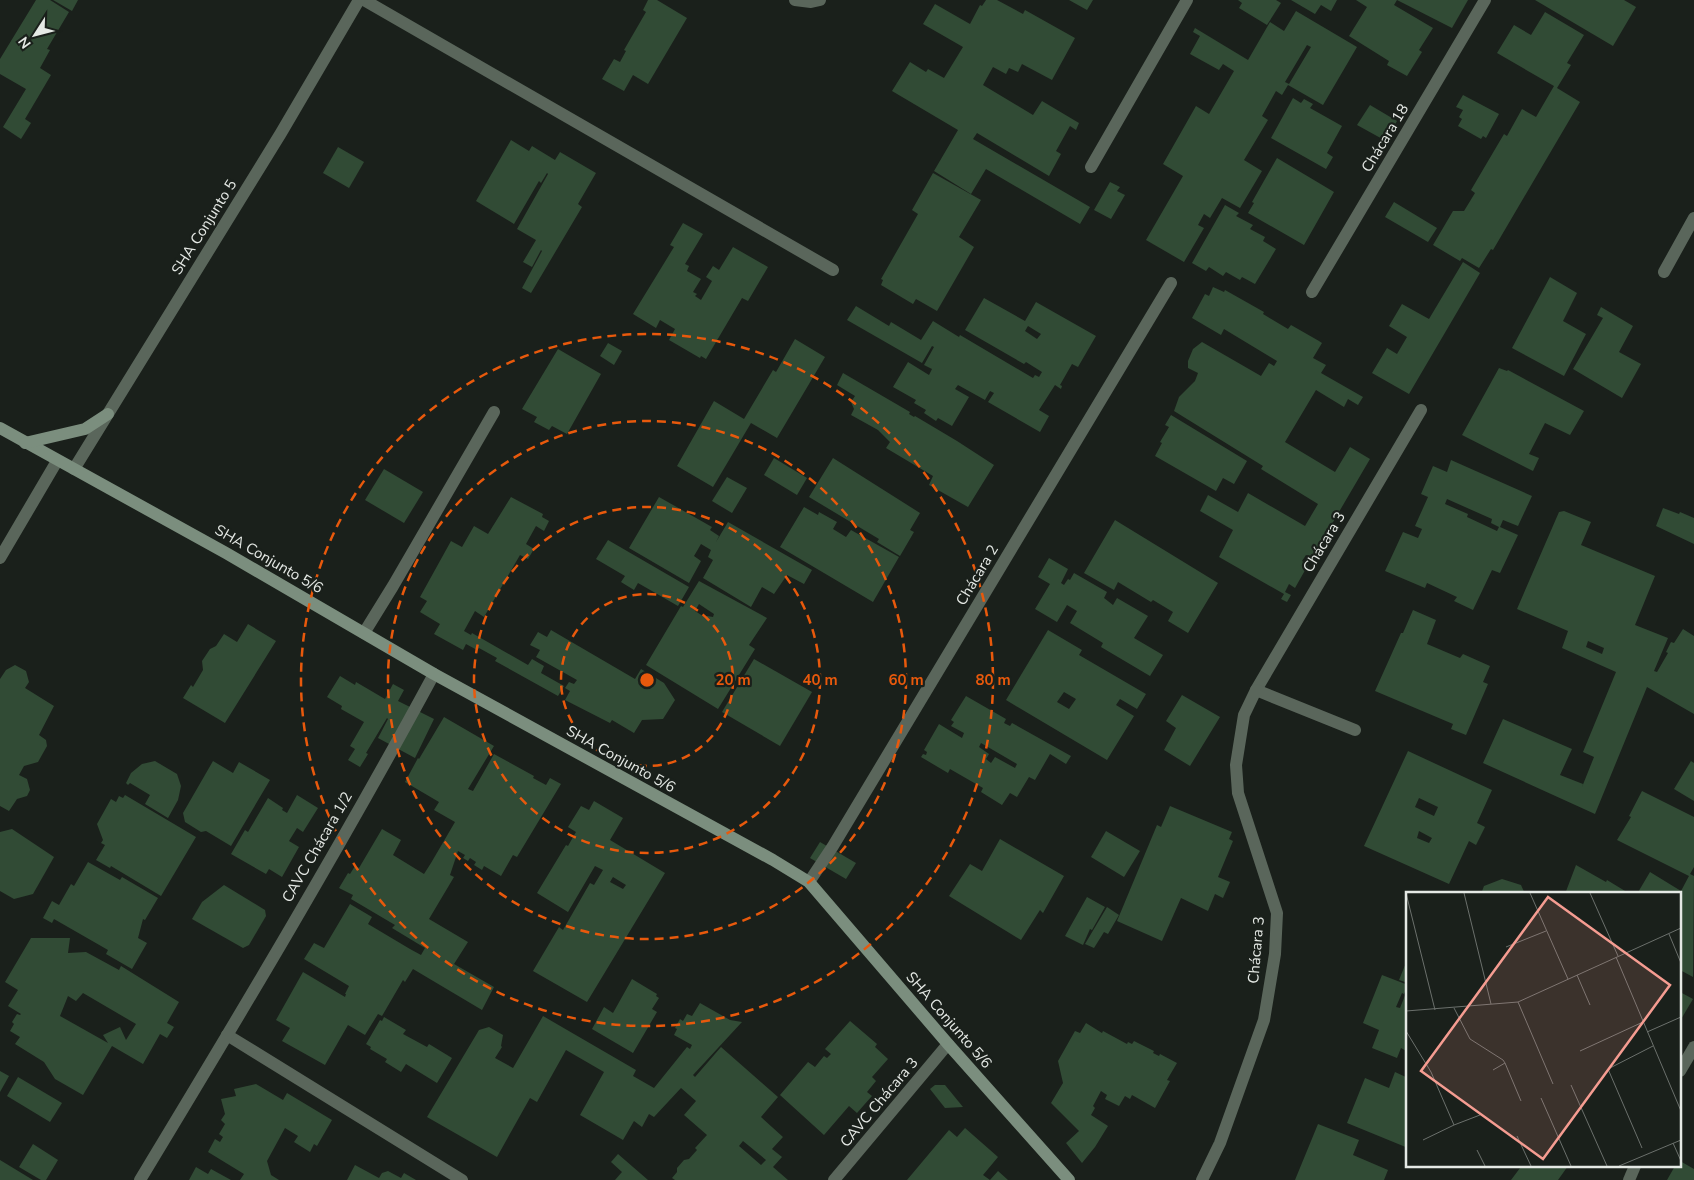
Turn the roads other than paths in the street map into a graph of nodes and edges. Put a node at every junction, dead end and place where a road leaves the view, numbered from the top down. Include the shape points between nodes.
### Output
1 (359, 0) edge
2 (364, 0) edge
3 (795, 0) edge
4 (820, 0) edge
5 (1187, 0) edge
6 (1485, 0) edge
7 (1091, 167) dead end
8 (1694, 218) edge
9 (833, 270) dead end
10 (1664, 272) dead end
11 (1171, 283) dead end
12 (1312, 292) dead end
13 (1421, 410) dead end
14 (494, 412) dead end
15 (108, 414) junction
16 (0, 428) edge
17 (25, 443) junction
18 (57, 460) junction
19 (74, 469) junction
20 (0, 558) edge
21 (364, 633) junction
22 (434, 674) junction
23 (1256, 690) junction
24 (1356, 730) dead end
25 (809, 882) junction
26 (227, 1036) junction
27 (948, 1044) junction
28 (1694, 1047) edge
29 (1682, 1068) edge
30 (1634, 1168) edge
31 (140, 1180) edge
32 (462, 1180) edge
33 (834, 1180) edge
34 (1069, 1180) edge
35 (1202, 1180) edge
36 (1629, 1180) edge

1 - 15 street, SHA Conjunto 5
2 - 9 street
3 - 4 street
5 - 7 street
6 - 12 street, Chácara 18
8 - 10 street
11 - 25 street, Chácara 2
13 - 23 street, Chácara 3
14 - 21 street
15 - 17 street via 86,429
15 - 19 street, SHA Conjunto 5
16 - 17 street, SHA Conjunto 5/6
17 - 18 street, SHA Conjunto 5/6
18 - 19 street, SHA Conjunto 5/6
18 - 20 street
19 - 21 street, SHA Conjunto 5/6
21 - 22 street, SHA Conjunto 5/6
22 - 25 street, SHA Conjunto 5/6
22 - 26 street, CAVC Chácara 1/2
23 - 24 street
23 - 35 street, Chácara 3 via 1244,715 1236,765 1238,793 1277,913 1275,954 1264,1020 1220,1143
25 - 27 street, SHA Conjunto 5/6
26 - 31 street, CAVC Chácara 1/2
26 - 32 street
27 - 33 street, CAVC Chácara 3
27 - 34 street, SHA Conjunto 5/6
28 - 29 street
30 - 36 street

